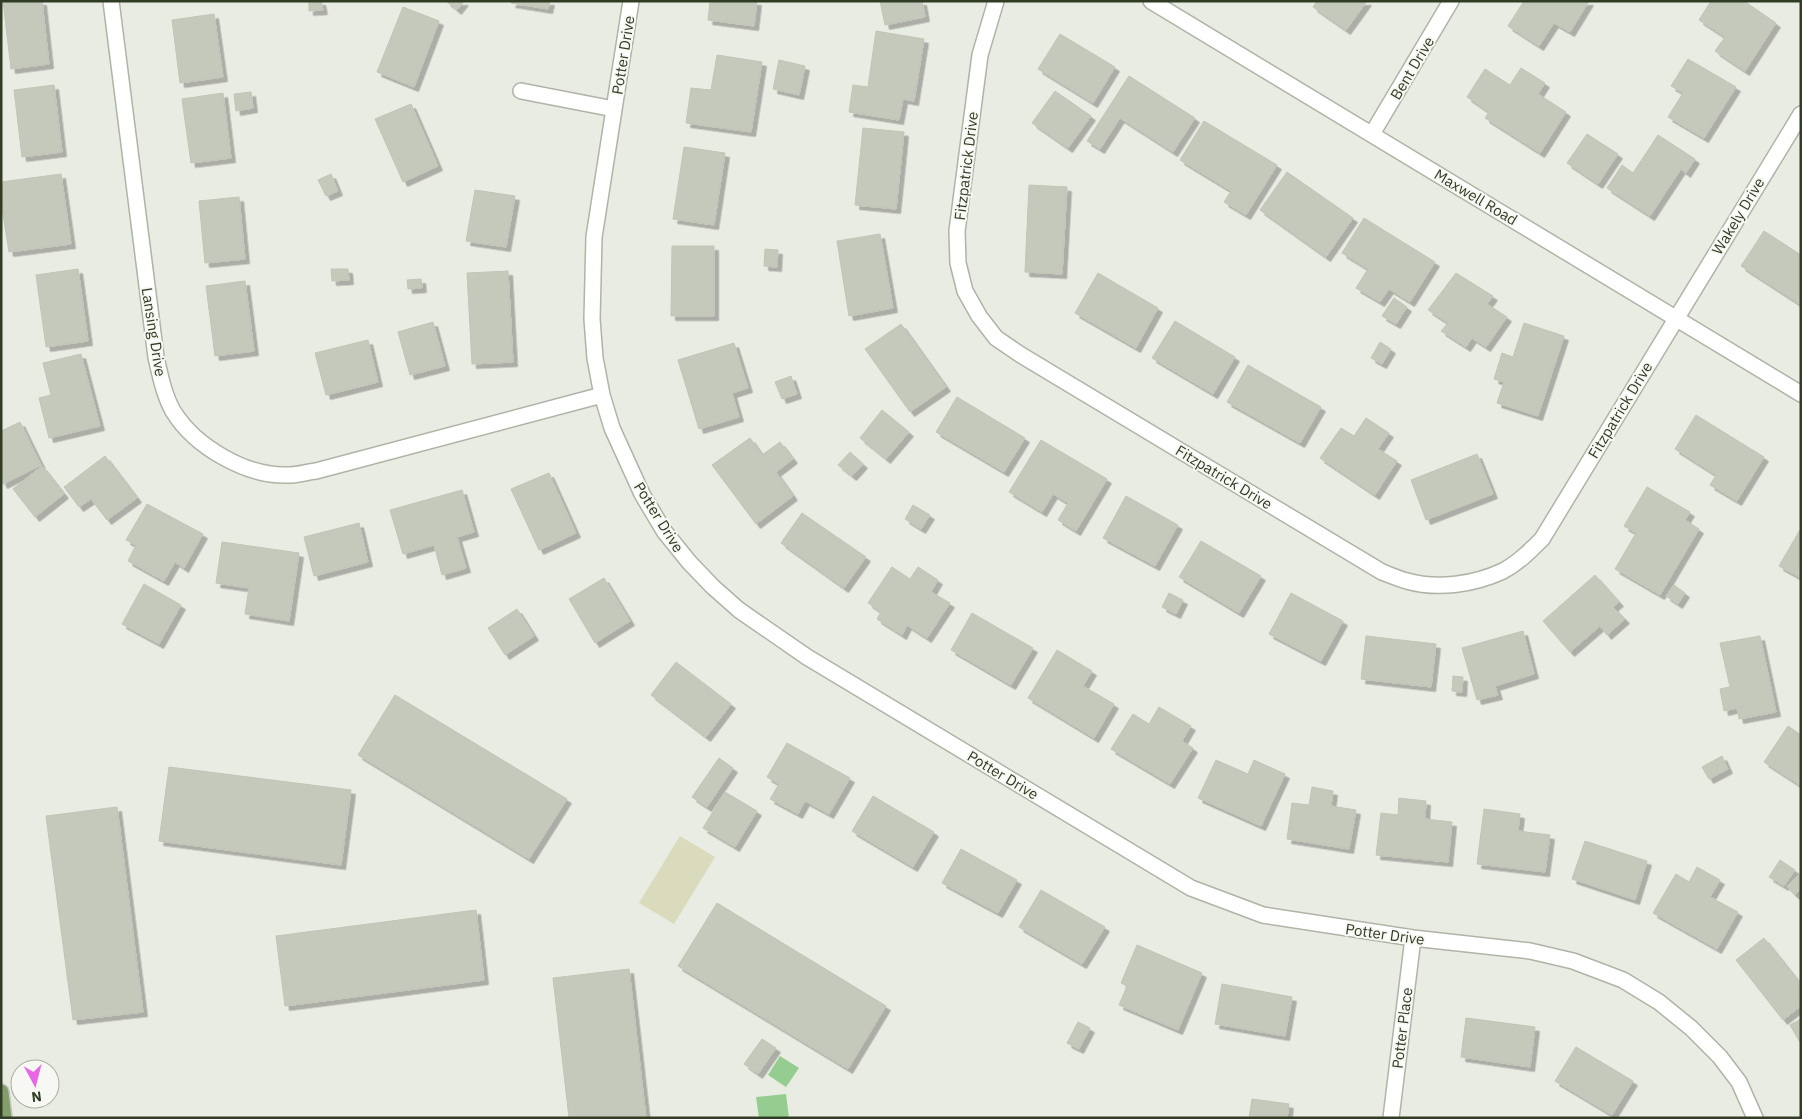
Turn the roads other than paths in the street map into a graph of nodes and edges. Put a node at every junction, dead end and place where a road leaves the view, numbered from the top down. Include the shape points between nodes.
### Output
1 (111, 1) edge
2 (632, 1) edge
3 (996, 1) edge
4 (1151, 1) edge
5 (1451, 1) edge
6 (522, 91) dead end
7 (614, 109) junction
8 (1801, 114) edge
9 (1372, 134) junction
10 (1675, 318) junction
11 (1801, 394) edge
12 (602, 395) junction
13 (1413, 938) junction
14 (1, 1092) edge
15 (4, 1118) edge
16 (1391, 1118) edge
17 (1755, 1118) edge

1 - 12 street, Lansing Drive via 156,357 173,411 192,436 237,465 264,473 289,475 316,471
2 - 7 street, Potter Drive
3 - 10 street, Fitzpatrick Drive via 980,55 957,231 958,263 965,291 979,316 996,338 1021,355 1382,572 1408,582 1456,584 1504,570 1525,556 1542,539
4 - 9 street, Maxwell Road
5 - 9 street, Bent Drive
6 - 7 street, Potter Drive
7 - 12 street, Potter Drive via 594,236 592,319
8 - 10 street, Wakely Drive
9 - 10 street, Maxwell Road
10 - 11 street, Maxwell Road
12 - 13 street, Potter Drive via 625,459 664,530 713,587 772,634 1191,888 1263,915
13 - 16 street, Potter Place
13 - 17 street, Potter Drive via 1530,952 1573,961 1623,980 1660,1002 1720,1057 1739,1082
14 - 15 main road

